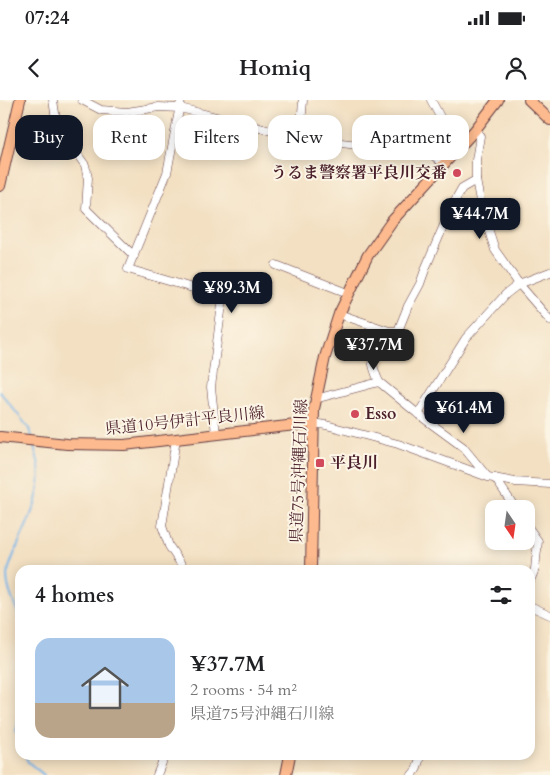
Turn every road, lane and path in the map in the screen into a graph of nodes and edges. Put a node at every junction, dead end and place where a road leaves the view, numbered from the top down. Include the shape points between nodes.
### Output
1 (20, 100) edge
2 (53, 100) edge
3 (82, 100) edge
4 (303, 100) edge
5 (431, 100) edge
6 (498, 100) edge
7 (529, 100) edge
8 (158, 104) edge
9 (180, 104) edge
10 (302, 115) edge
11 (439, 115) edge
12 (550, 120) edge
13 (268, 129) edge
14 (475, 130) junction
15 (469, 136) edge
16 (342, 143) edge
17 (448, 160) edge
18 (444, 164) junction
19 (476, 180) junction
20 (0, 186) edge
21 (134, 256) junction
22 (276, 265) dead end
23 (550, 272) edge
24 (520, 284) junction
25 (348, 293) junction
26 (339, 314) junction
27 (550, 320) edge
28 (372, 325) junction
29 (379, 382) junction
30 (315, 399) junction
31 (418, 414) junction
32 (313, 423) junction
33 (216, 434) junction
34 (0, 437) edge
35 (176, 439) junction
36 (491, 477) junction
37 (550, 484) edge
38 (509, 500) edge
39 (535, 537) edge
40 (182, 565) edge
41 (311, 565) edge
42 (535, 569) edge
43 (535, 608) edge
44 (550, 615) edge
45 (163, 760) edge
46 (289, 760) edge
47 (419, 760) edge
48 (157, 775) edge
49 (286, 775) edge
50 (412, 775) edge

1 - 20 main road
2 - 21 street via 57,126 85,165 88,178 86,209
3 - 8 street via 101,110 126,112
4 - 10 street
5 - 11 street
6 - 14 main road, 県道75号沖縄石川線
7 - 12 main road
8 - 9 street
9 - 13 street
9 - 21 street via 167,173
14 - 15 main road, 県道75号沖縄石川線
14 - 19 street via 480,136
16 - 18 street via 418,147
17 - 18 main road, 県道75号沖縄石川線
18 - 25 main road, 県道75号沖縄石川線 via 392,221 368,255
19 - 24 street via 495,250
19 - 28 street via 462,188 453,204 398,331
21 - 33 street via 128,269 222,297 211,387
22 - 25 street
23 - 24 street
24 - 27 street
24 - 31 street via 506,294 466,338
25 - 26 main road, 県道75号沖縄石川線
26 - 28 street
26 - 30 main road, 県道75号沖縄石川線
28 - 29 street via 370,357
29 - 30 street
29 - 31 street
30 - 32 main road, 県道75号沖縄石川線
31 - 36 street via 463,447
32 - 33 main road, 県道10号伊計平良川線
32 - 36 street via 398,444
32 - 41 main road, 県道75号沖縄石川線
33 - 35 main road, 県道10号伊計平良川線
34 - 35 main road, 県道10号伊計平良川線 via 102,445
35 - 40 street via 162,526 169,546
36 - 37 street
36 - 38 street
39 - 42 street via 538,541
43 - 44 street
45 - 48 street
46 - 49 main road
47 - 50 street

